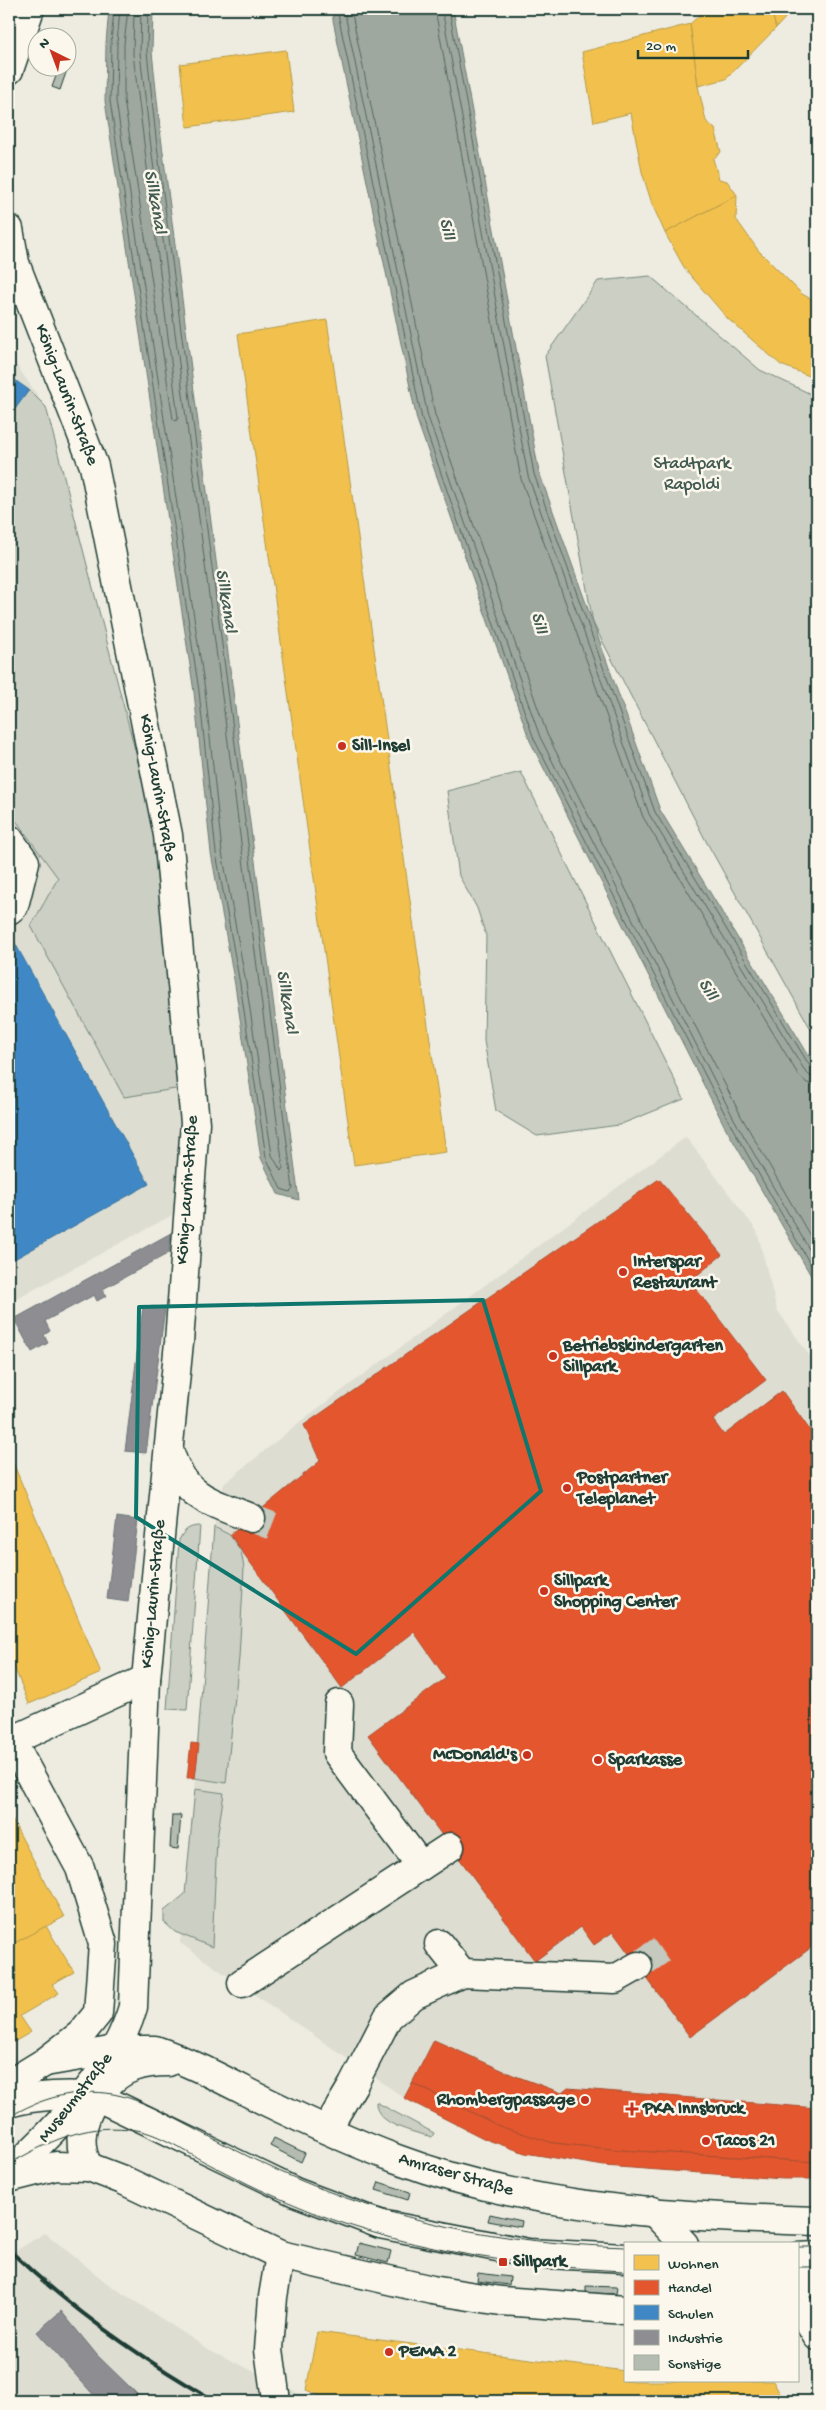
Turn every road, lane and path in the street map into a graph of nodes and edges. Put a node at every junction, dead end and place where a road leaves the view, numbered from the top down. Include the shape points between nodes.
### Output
1 (30, 9) edge
2 (9, 70) edge
3 (9, 229) edge
4 (12, 262) edge
5 (9, 839) edge
6 (9, 910) edge
7 (169, 1449) junction
8 (207, 1500) junction
9 (252, 1518) tunnel mouth
10 (159, 1531) junction
11 (146, 1679) junction
12 (339, 1704) dead end
13 (10, 1739) edge
14 (450, 1847) dead end
15 (420, 1866) junction
16 (439, 1944) dead end
17 (638, 1966) tunnel mouth
18 (462, 1973) junction
19 (242, 1983) dead end
20 (132, 2009) junction
21 (116, 2050) junction
22 (45, 2062) junction
23 (186, 2062) junction
24 (9, 2084) edge
25 (90, 2096) junction
26 (9, 2103) edge
27 (327, 2129) junction
28 (89, 2167) junction
29 (9, 2173) edge
30 (9, 2178) edge
31 (653, 2211) junction
32 (817, 2221) edge
33 (682, 2242) edge
34 (280, 2255) junction
35 (817, 2256) edge
36 (798, 2257) edge
37 (624, 2258) edge
38 (817, 2282) edge
39 (798, 2283) edge
40 (798, 2305) edge
41 (624, 2310) edge
42 (817, 2336) edge
43 (276, 2401) edge

1 - 2 street
3 - 4 street, König-Laurin-Straße
4 - 7 street, König-Laurin-Straße via 94,466 168,834 195,1123
5 - 6 street via 25,862 14,906
7 - 8 street via 175,1469 186,1487
7 - 10 street, König-Laurin-Straße
8 - 9 street
8 - 10 street via 186,1504 171,1514
10 - 11 street, König-Laurin-Straße
11 - 13 street
11 - 20 street, König-Laurin-Straße
12 - 15 street via 337,1753
13 - 22 street, Museumstraße via 80,1868 103,1944 98,2013 81,2034
14 - 15 street
15 - 19 street
16 - 18 street
17 - 18 street via 615,1979
18 - 27 street via 414,1995 388,2017
20 - 21 street, König-Laurin-Straße
20 - 23 street via 149,2032
21 - 22 street, Museumstraße
21 - 23 street, Amraser Straße via 155,2050
21 - 25 street, Museumstraße
22 - 24 street, Museumstraße
23 - 25 street via 133,2067
23 - 27 street, Amraser Straße
25 - 26 street via 22,2099
25 - 28 street via 80,2140
25 - 29 street, Museumstraße
25 - 37 street via 295,2192 380,2224 528,2253
27 - 31 street, Amraser Straße via 397,2159 499,2189 559,2201
28 - 30 street via 56,2166
28 - 34 street
31 - 32 street, Amraser Straße
31 - 33 street
34 - 41 street via 432,2290 501,2301
34 - 43 street via 269,2349
35 - 36 street
38 - 39 street
40 - 42 street

